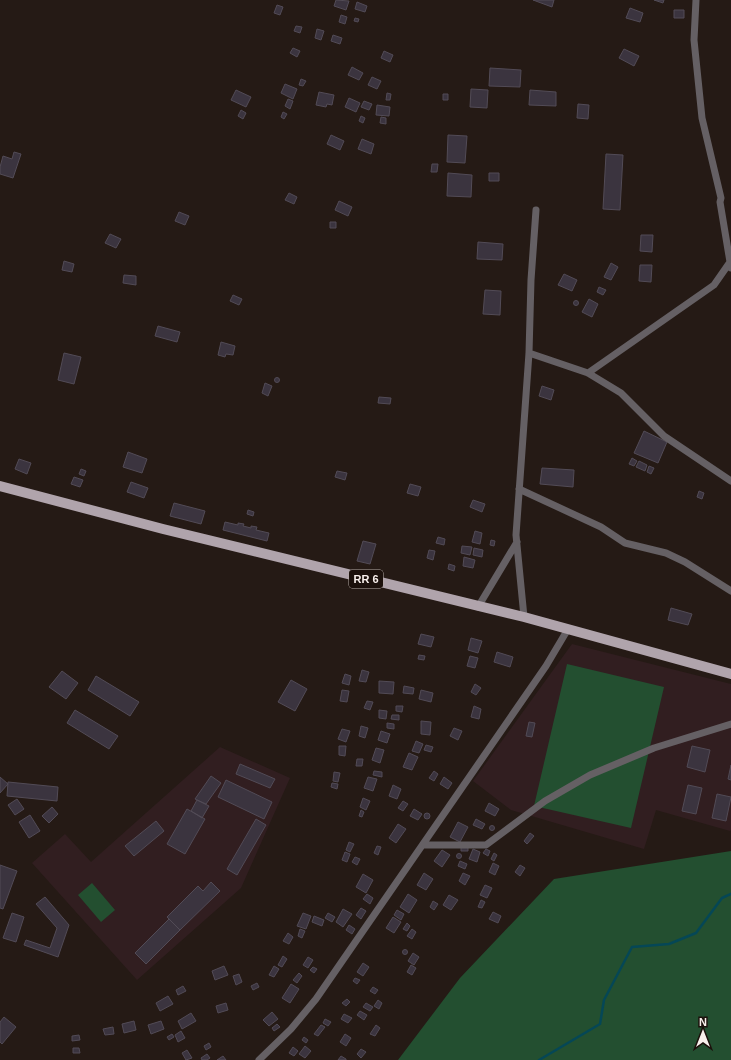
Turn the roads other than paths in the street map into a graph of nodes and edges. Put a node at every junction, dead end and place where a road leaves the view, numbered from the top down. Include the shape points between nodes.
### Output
1 (696, 0) edge
2 (536, 210) dead end
3 (730, 265) edge
4 (529, 353) junction
5 (588, 373) junction
6 (731, 481) edge
7 (0, 486) edge
8 (519, 489) junction
9 (516, 542) junction
10 (731, 592) edge
11 (478, 607) junction
12 (524, 618) junction
13 (568, 629) junction
14 (731, 674) edge
15 (731, 724) edge
16 (423, 845) junction
17 (259, 1060) edge

1 - 3 street via 694,40 702,118 721,198
2 - 4 street
3 - 5 street via 714,285
4 - 5 street
4 - 8 street
5 - 6 street via 621,393 664,436
7 - 11 main road, RR 6
8 - 9 street
8 - 10 street via 601,527 625,543 666,552
9 - 11 street
9 - 12 street
11 - 12 main road, RR 6
12 - 13 main road, RR 6
13 - 14 main road, RR 6
13 - 16 street via 546,666
15 - 16 street via 654,748 590,775 544,801 486,845
16 - 17 street via 316,999 291,1029

